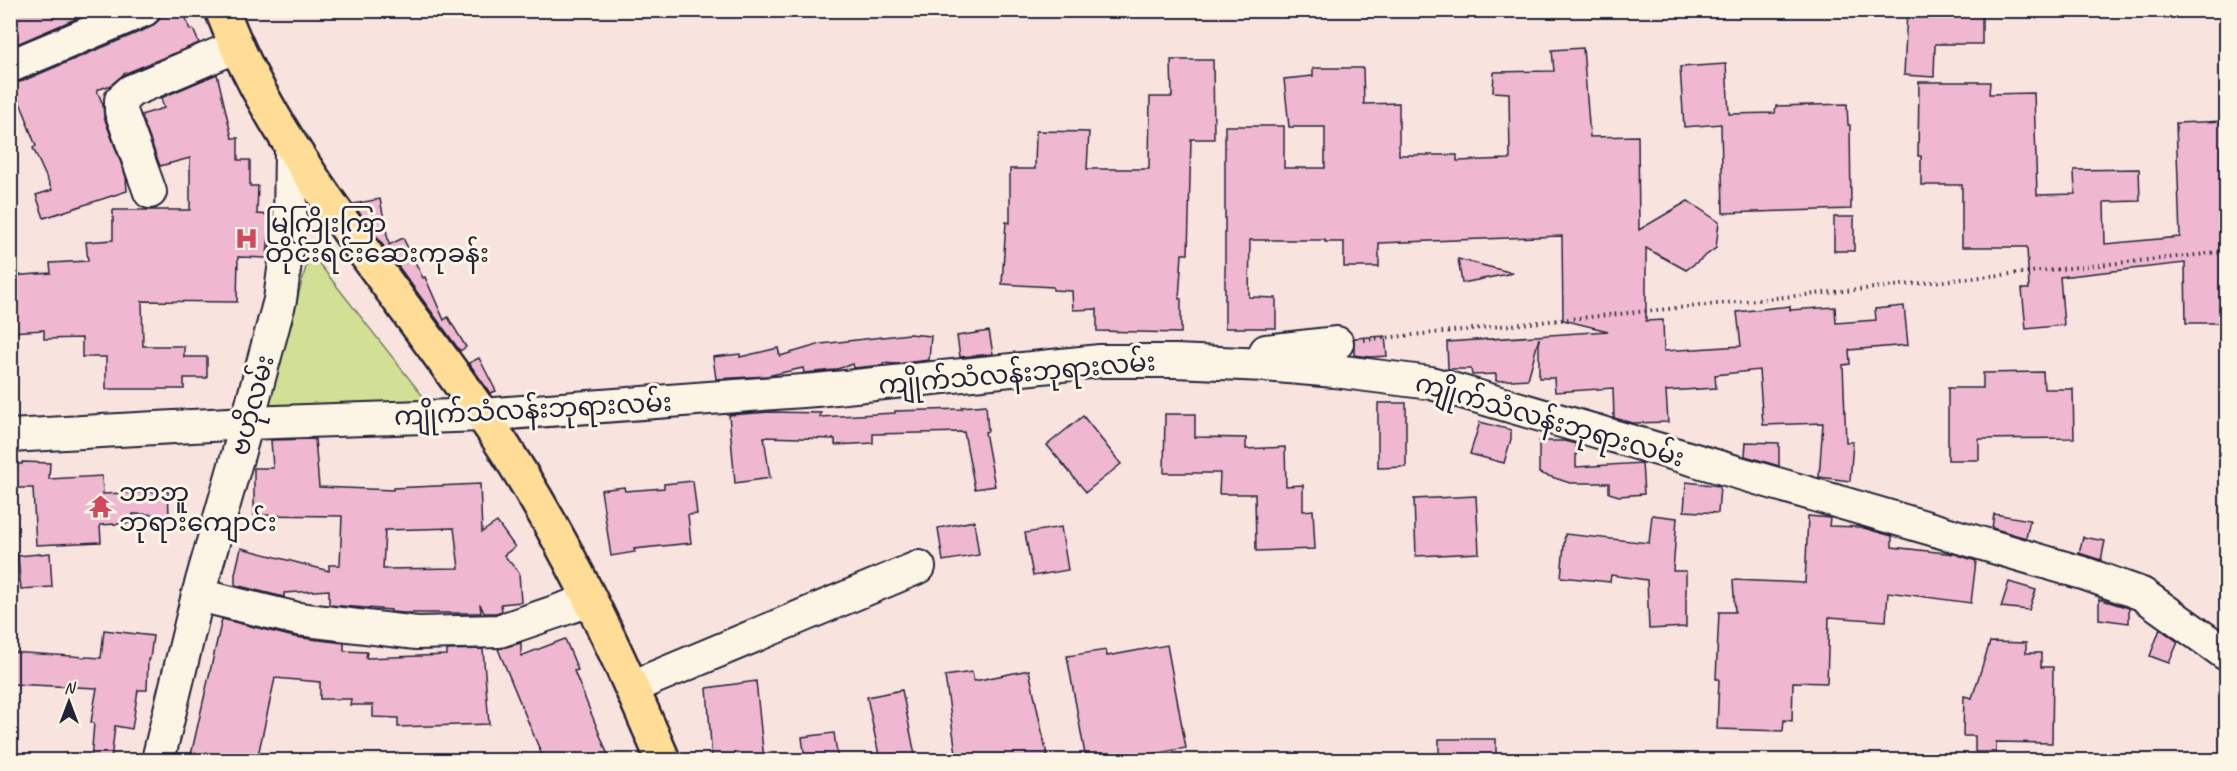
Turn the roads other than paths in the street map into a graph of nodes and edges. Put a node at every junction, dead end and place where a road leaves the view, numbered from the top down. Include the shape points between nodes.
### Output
1 (144, 10) edge
2 (222, 10) edge
3 (235, 46) junction
4 (13, 65) dead end
5 (291, 149) junction
6 (150, 192) dead end
7 (1337, 343) road end
8 (1175, 361) junction
9 (483, 415) junction
10 (247, 423) junction
11 (10, 436) edge
12 (919, 567) dead end
13 (198, 595) junction
14 (590, 600) junction
15 (2226, 654) edge
16 (632, 687) junction
17 (158, 760) edge
18 (663, 760) edge

1 - 4 street
2 - 3 main road
3 - 5 main road
3 - 6 street via 131,91 121,100 121,111
5 - 9 main road
5 - 10 street, ဗဟိုလမ်း via 290,224 280,300
7 - 8 street
8 - 9 street, ကျိုက်သံလန်းဘုရားလမ်း via 1100,361 816,390
8 - 15 street, ကျိုက်သံလန်းဘုရားလမ်း via 1335,371 1431,383 2086,574 2142,594
9 - 10 street, ကျိုက်သံလန်းဘုရားလမ်း
9 - 14 main road via 520,470
10 - 11 street, ကျိုက်သံလန်းဘုရားလမ်း
10 - 13 street, ဗဟိုလမ်း
12 - 16 street
13 - 14 street via 298,619 417,633 499,631
13 - 17 street, ဗဟိုလမ်း
14 - 16 main road
16 - 18 main road

